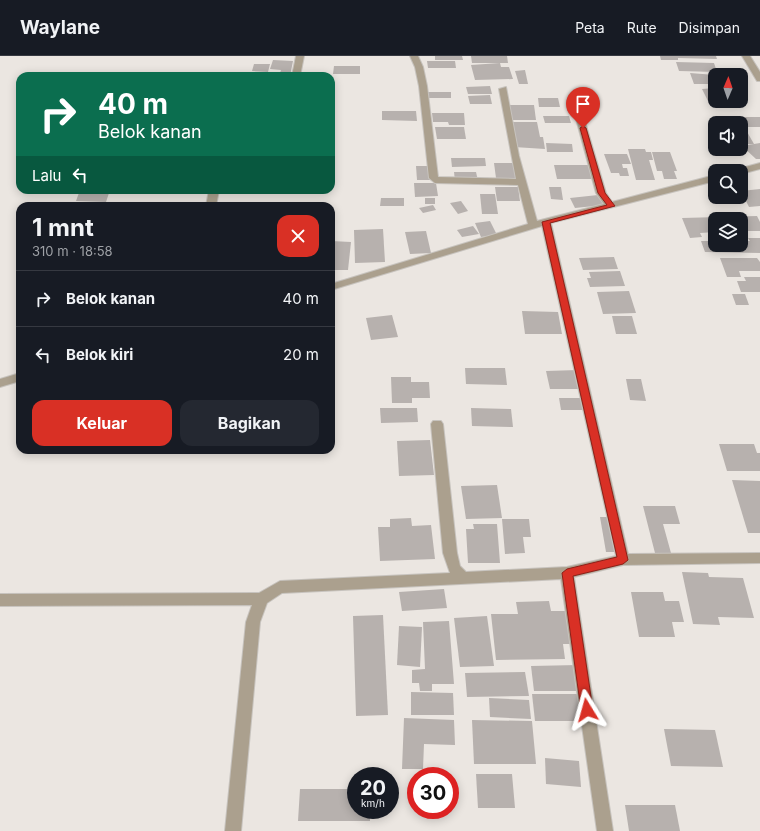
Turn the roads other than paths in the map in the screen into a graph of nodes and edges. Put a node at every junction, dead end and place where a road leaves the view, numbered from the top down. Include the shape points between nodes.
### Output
1 (300, 56) edge
2 (414, 56) edge
3 (746, 56) edge
4 (297, 72) edge
5 (760, 79) edge
6 (502, 89) dead end
7 (579, 115) dead end
8 (760, 166) edge
9 (748, 169) edge
10 (708, 180) edge
11 (521, 182) junction
12 (611, 206) junction
13 (546, 222) junction
14 (533, 225) junction
15 (335, 286) edge
16 (16, 378) edge
17 (0, 383) edge
18 (437, 424) dead end
19 (760, 558) edge
20 (623, 560) junction
21 (567, 573) junction
22 (463, 579) junction
23 (261, 599) junction
24 (0, 600) edge
25 (233, 831) edge
26 (605, 831) edge

1 - 4 street
2 - 11 street via 423,86 432,176 435,180
3 - 5 street
6 - 11 street
7 - 12 street via 602,193
8 - 9 street
10 - 12 street
11 - 14 street
12 - 13 street
13 - 14 street
13 - 20 street
14 - 15 street
16 - 17 street
18 - 22 street via 450,553 454,568
19 - 20 street
20 - 21 street
21 - 22 street
21 - 26 street
22 - 23 street via 280,587
23 - 24 street
23 - 25 street via 253,622

